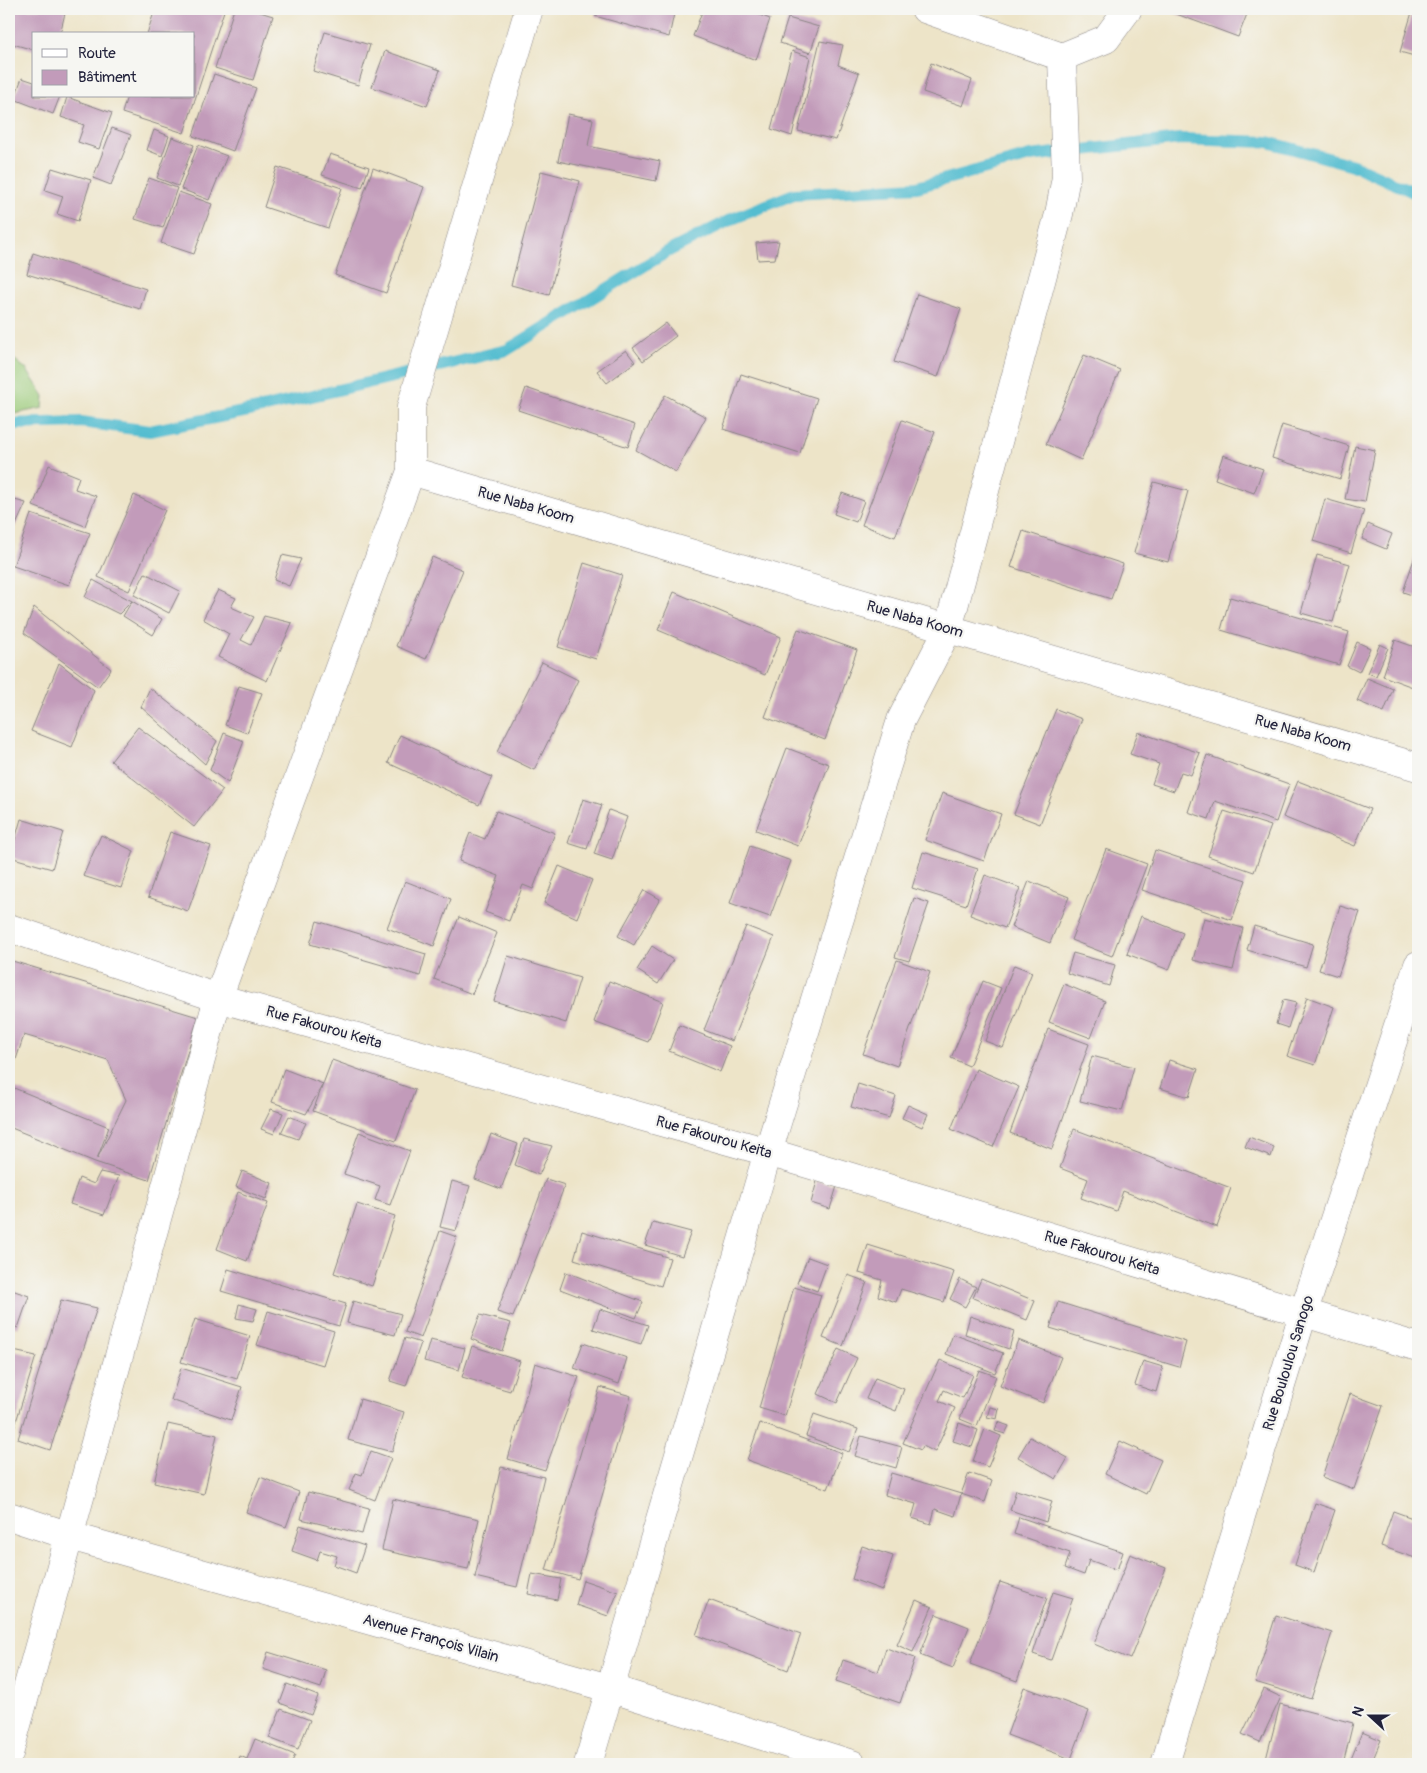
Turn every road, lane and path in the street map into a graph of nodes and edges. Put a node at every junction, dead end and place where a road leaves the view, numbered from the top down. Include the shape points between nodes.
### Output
1 (529, 9) edge
2 (925, 9) edge
3 (1128, 9) edge
4 (1062, 57) junction
5 (411, 471) junction
6 (948, 629) junction
7 (1418, 767) edge
8 (9, 928) edge
9 (1418, 965) edge
10 (218, 998) junction
11 (768, 1152) junction
12 (1303, 1314) junction
13 (1418, 1347) edge
14 (9, 1516) edge
15 (70, 1536) junction
16 (612, 1689) junction
17 (9, 1754) edge
18 (588, 1764) edge
19 (852, 1764) edge
20 (1165, 1764) edge

1 - 5 street via 411,407
2 - 4 street
3 - 4 street via 1106,39
4 - 6 street via 1066,177
5 - 6 street, Rue Naba Koom
5 - 10 street
6 - 7 street, Rue Naba Koom
6 - 11 street via 901,720
8 - 10 street, Rue Fakourou Keita
9 - 12 street, Rue Bouloulou Sanogo
10 - 11 street, Rue Fakourou Keita
10 - 15 street
11 - 12 street, Rue Fakourou Keita
11 - 16 street
12 - 13 street, Rue Fakourou Keita
12 - 20 street, Rue Bouloulou Sanogo
14 - 15 street, Avenue François Vilain
15 - 16 street, Avenue François Vilain
15 - 17 street
16 - 18 street
16 - 19 street, Avenue François Vilain

